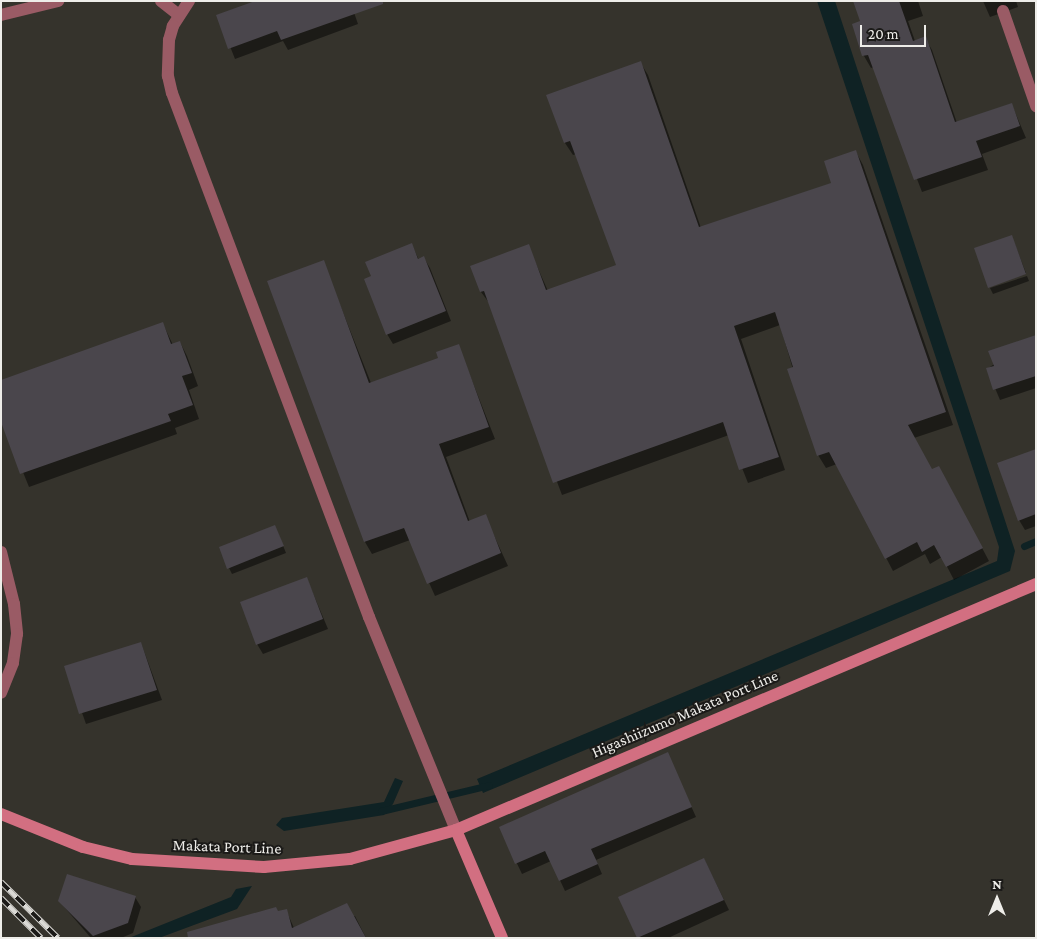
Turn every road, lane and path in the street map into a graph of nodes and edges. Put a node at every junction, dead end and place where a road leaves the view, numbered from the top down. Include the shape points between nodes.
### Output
1 (58, 1) edge
2 (161, 1) edge
3 (189, 1) edge
4 (1003, 11) dead end
5 (1, 15) edge
6 (179, 15) junction
7 (1036, 106) edge
8 (1, 552) edge
9 (1036, 584) edge
10 (1, 693) edge
11 (1, 814) edge
12 (456, 830) junction
13 (502, 938) edge

1 - 5 street
2 - 6 street
3 - 6 street
4 - 7 street
6 - 12 street via 173,26 168,55 172,93 365,608
8 - 10 street via 14,604 17,634 13,663
9 - 12 main road, Higashiizumo Makata Port Line
11 - 12 main road, Makata Port Line via 83,847 132,858 211,866 264,867 350,859
12 - 13 main road

